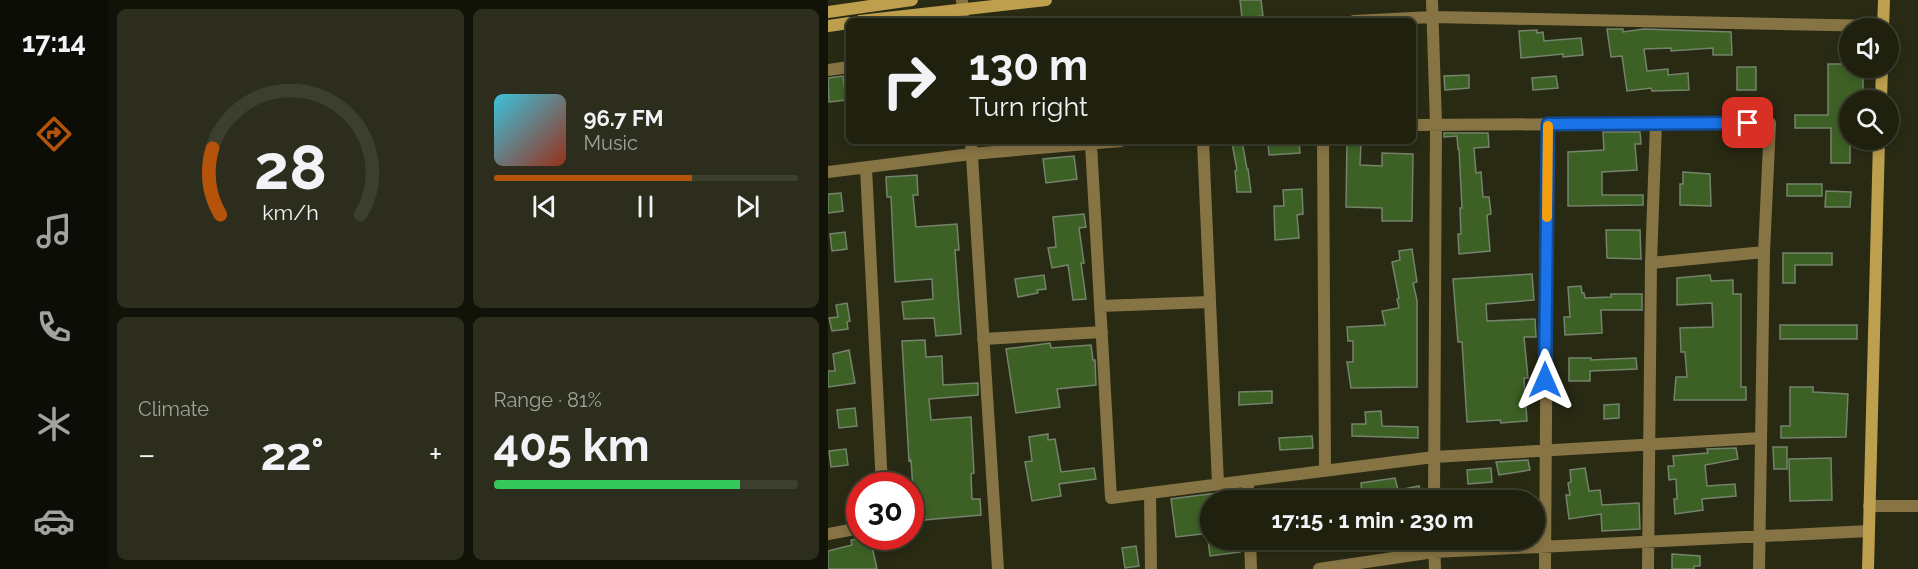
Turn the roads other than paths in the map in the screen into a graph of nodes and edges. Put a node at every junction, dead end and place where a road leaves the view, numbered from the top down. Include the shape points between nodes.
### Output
1 (912, 0) edge
2 (1046, 0) edge
3 (1432, 0) edge
4 (1884, 0) edge
5 (962, 10) edge
6 (828, 12) edge
7 (1432, 16) junction
8 (888, 18) edge
9 (1401, 18) edge
10 (1883, 18) edge
11 (846, 23) edge
12 (828, 26) edge
13 (1839, 26) edge
14 (846, 67) edge
15 (828, 70) edge
16 (1656, 123) junction
17 (1436, 124) junction
18 (1548, 124) junction
19 (1416, 125) edge
20 (970, 144) edge
21 (1091, 144) joint
22 (1203, 144) edge
23 (1323, 144) edge
24 (1880, 150) edge
25 (971, 154) junction
26 (866, 168) junction
27 (828, 172) edge
28 (1764, 252) junction
29 (1651, 263) junction
30 (1210, 302) junction
31 (1100, 306) junction
32 (1102, 332) junction
33 (983, 339) junction
34 (1761, 438) junction
35 (1649, 444) junction
36 (1544, 450) junction
37 (1434, 457) junction
38 (1325, 471) junction
39 (881, 472) edge
40 (1248, 481) junction
41 (1218, 484) junction
42 (1248, 490) edge
43 (1434, 490) edge
44 (1544, 490) edge
45 (1150, 493) junction
46 (1869, 506) junction
47 (1918, 506) edge
48 (846, 531) edge
49 (1869, 531) junction
50 (828, 534) edge
51 (1759, 536) junction
52 (1648, 542) junction
53 (1545, 547) edge
54 (1250, 550) edge
55 (1416, 550) edge
56 (1434, 550) edge
57 (1545, 550) edge
58 (1340, 567) edge
59 (998, 569) edge
60 (1150, 569) edge
61 (1251, 569) edge
62 (1319, 569) edge
63 (1435, 569) edge
64 (1545, 569) edge
65 (1648, 569) edge
66 (1759, 569) edge
67 (1868, 569) edge

1 - 6 street
2 - 5 street
3 - 7 street
4 - 10 street
5 - 8 street
7 - 9 street
7 - 13 street
7 - 17 street
11 - 12 street
14 - 15 street
16 - 18 street
16 - 28 street via 1770,123
16 - 29 street
17 - 18 street
17 - 19 street
17 - 37 street
18 - 36 street
20 - 25 street
21 - 25 street
21 - 31 street
22 - 30 street
23 - 38 street
24 - 46 street
25 - 26 street
25 - 33 street
26 - 27 street
26 - 39 street
28 - 29 street
28 - 34 street
29 - 35 street
30 - 31 street
30 - 41 street
31 - 32 street
32 - 33 street
32 - 45 street via 1111,498
33 - 59 street
34 - 35 street
34 - 51 street
35 - 36 street
35 - 52 street
36 - 37 street
36 - 44 street
37 - 38 street
37 - 43 street
38 - 40 street
40 - 41 street
40 - 42 street
41 - 45 street
45 - 60 street
46 - 47 street
46 - 49 street
48 - 50 street
49 - 51 street
49 - 67 street
51 - 52 street
51 - 66 street
52 - 53 street
52 - 65 street
54 - 61 street
55 - 58 street
56 - 63 street
57 - 64 street
58 - 62 street

